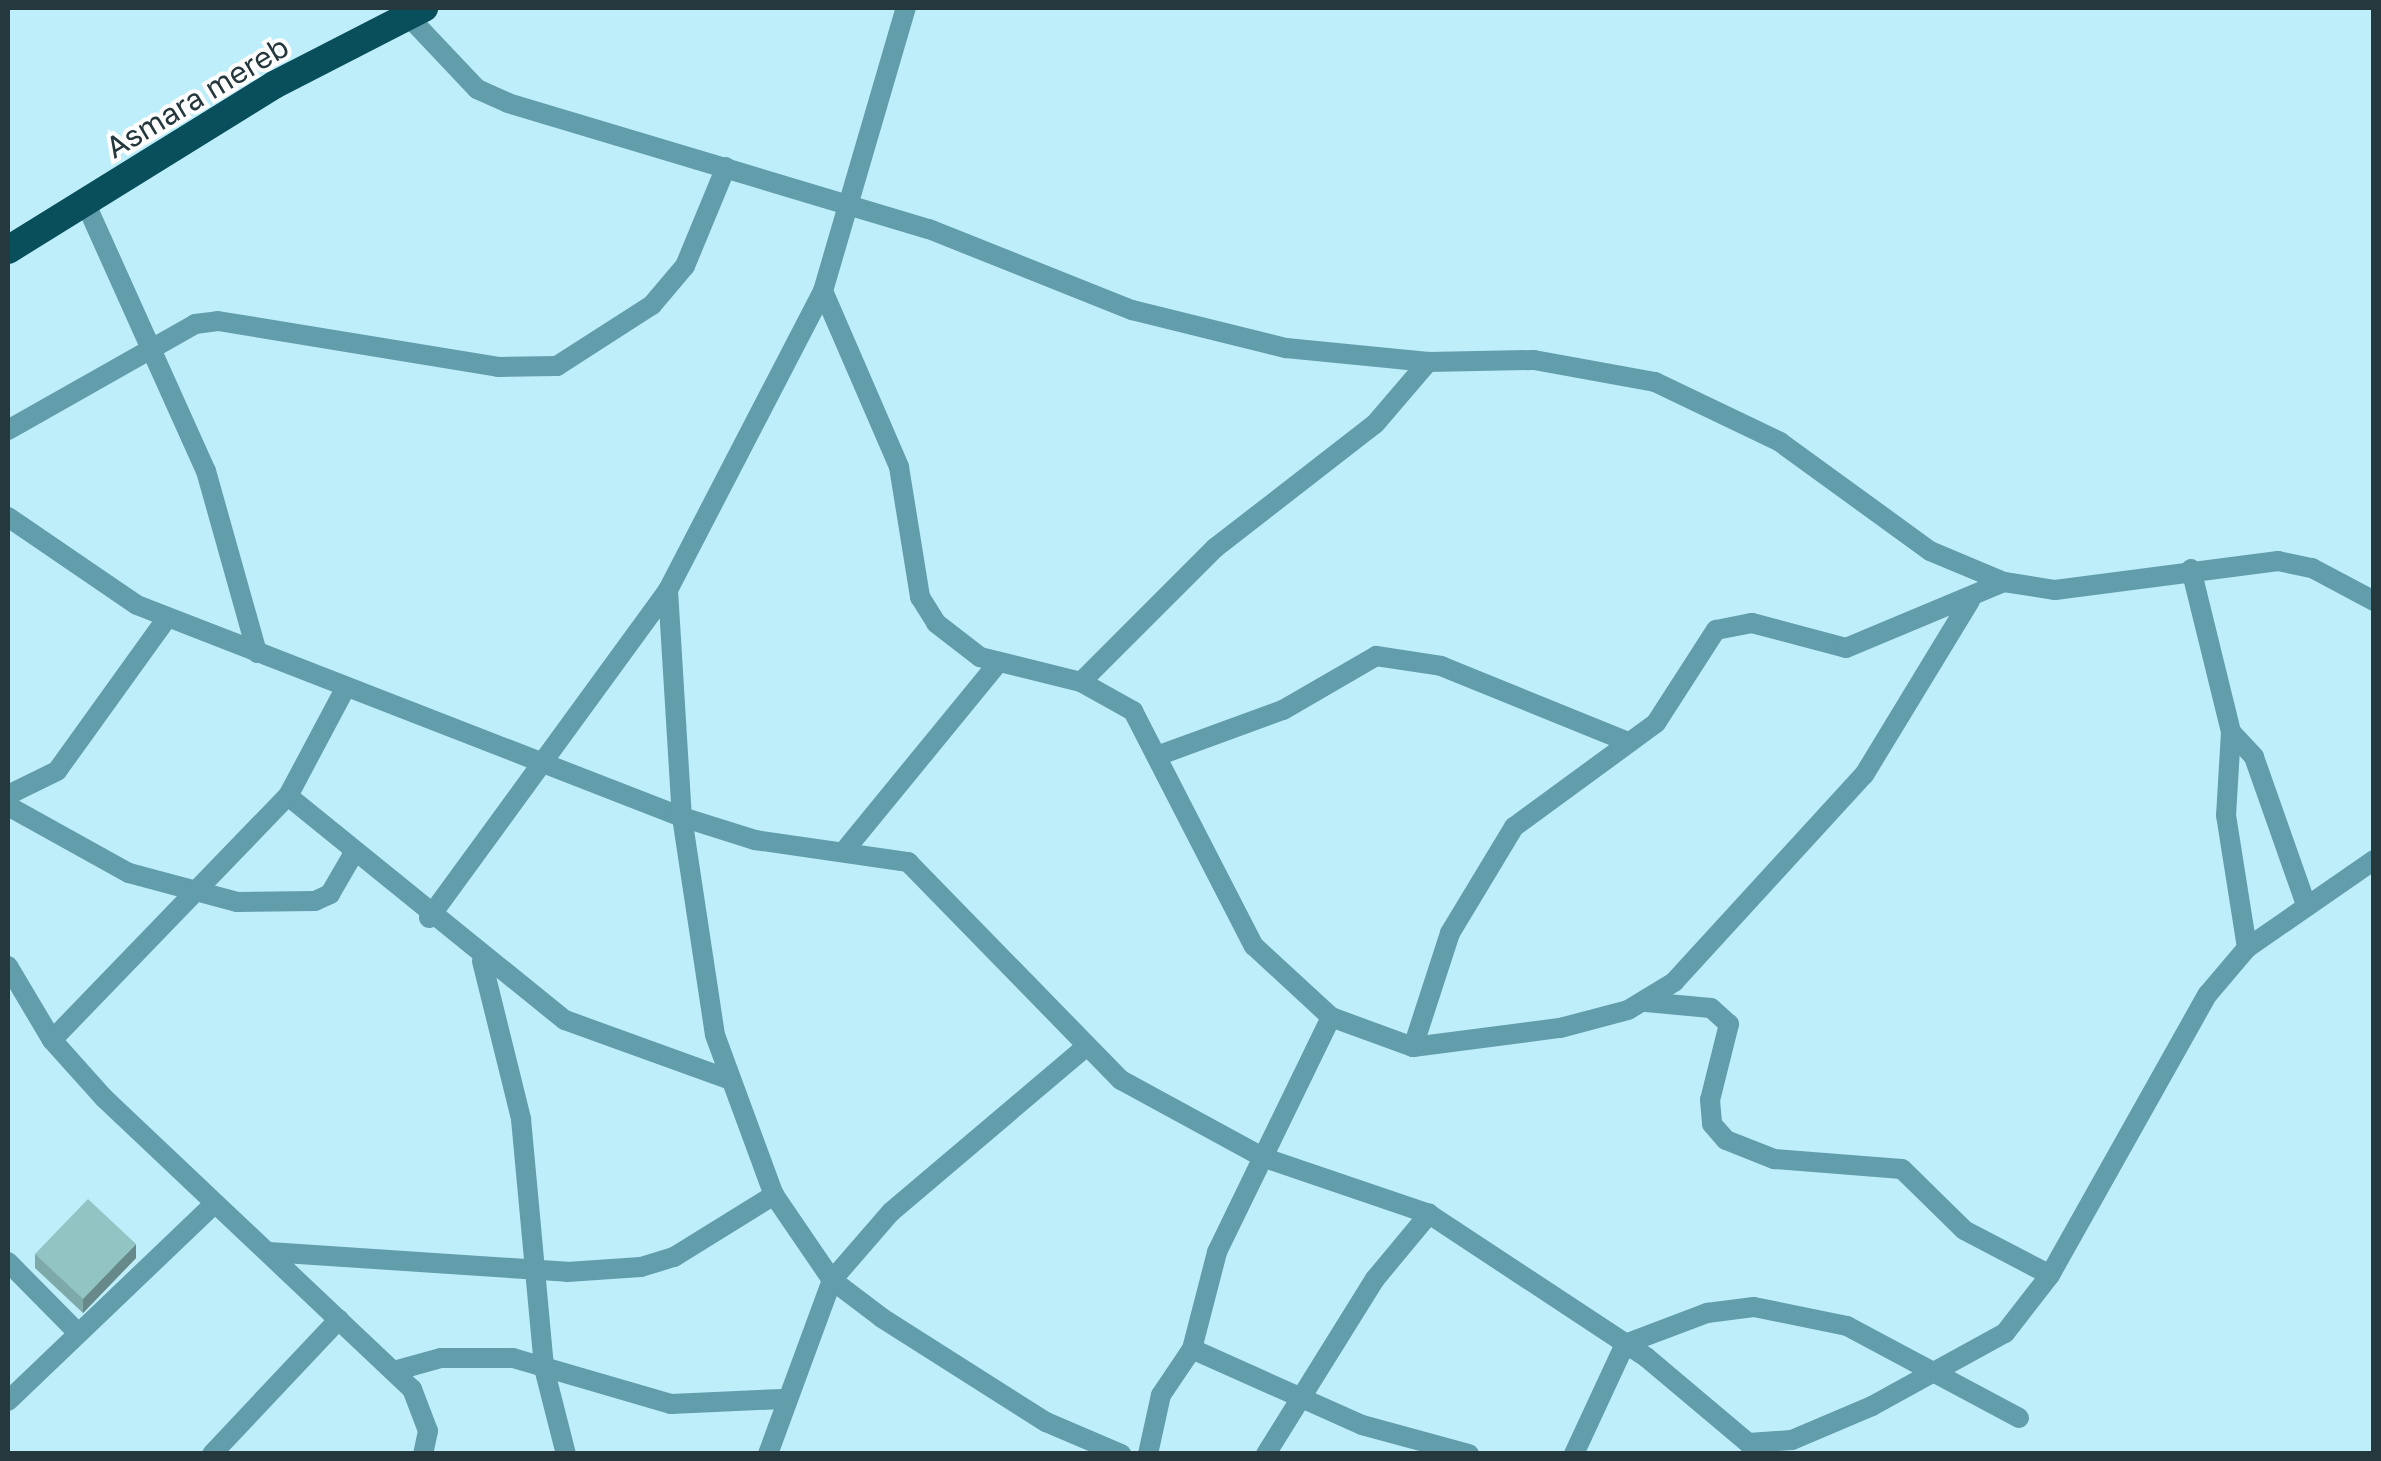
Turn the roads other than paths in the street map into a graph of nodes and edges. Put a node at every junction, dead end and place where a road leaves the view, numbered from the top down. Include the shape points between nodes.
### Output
1 (906, 8) edge
2 (416, 12) edge
3 (726, 167) junction
4 (85, 202) junction
5 (849, 202) junction
6 (8, 250) edge
7 (822, 291) junction
8 (152, 348) junction
9 (1428, 362) junction
10 (8, 430) edge
11 (8, 517) edge
12 (2191, 570) junction
13 (2004, 582) junction
14 (668, 590) junction
15 (1970, 601) junction
16 (2374, 602) edge
17 (167, 618) junction
18 (257, 654) junction
19 (998, 663) junction
20 (1080, 682) junction
21 (346, 687) junction
22 (2231, 732) junction
23 (1626, 741) junction
24 (1157, 756) junction
25 (543, 761) junction
26 (8, 795) edge
27 (288, 796) junction
28 (8, 806) edge
29 (682, 817) junction
30 (845, 850) junction
31 (352, 856) junction
32 (2374, 860) edge
33 (198, 894) junction
34 (2306, 905) junction
35 (429, 918) junction
36 (2248, 948) junction
37 (482, 961) junction
38 (8, 966) edge
39 (1646, 1002) junction
40 (1331, 1017) junction
41 (52, 1040) junction
42 (1083, 1048) junction
43 (1414, 1048) junction
44 (728, 1079) junction
45 (1262, 1157) junction
46 (774, 1195) junction
47 (213, 1205) junction
48 (1429, 1214) junction
49 (269, 1252) junction
50 (8, 1262) edge
51 (537, 1270) junction
52 (2050, 1275) junction
53 (832, 1280) junction
54 (339, 1319) junction
55 (78, 1332) junction
56 (1626, 1344) junction
57 (1192, 1349) junction
58 (544, 1368) junction
59 (394, 1371) junction
60 (1934, 1375) junction
61 (1298, 1396) junction
62 (783, 1399) junction
63 (8, 1401) edge
64 (2019, 1418) dead end
65 (774, 1431) junction
66 (1742, 1448) edge
67 (212, 1454) edge
68 (423, 1454) edge
69 (566, 1454) edge
70 (768, 1454) edge
71 (781, 1454) edge
72 (1122, 1454) edge
73 (1148, 1454) edge
74 (1266, 1454) edge
75 (1468, 1454) edge
76 (1574, 1454) edge

1 - 5 street
2 - 3 street via 477,89
2 - 4 highway, Asmara mereb
3 - 5 street
3 - 8 street via 685,266 652,306 557,366 498,366 218,321
4 - 6 highway, Asmara mereb
4 - 8 street
5 - 7 street
5 - 9 street via 1212,333
7 - 14 street
7 - 19 street via 899,467 920,597 956,642
8 - 10 street
8 - 18 street via 222,514
9 - 13 street via 1534,360 1655,382 1780,442 1930,551
9 - 20 street via 1375,424 1215,548
11 - 17 street via 91,582
12 - 13 street via 2055,590
12 - 16 street via 2278,562 2312,568
12 - 22 street
13 - 15 street
14 - 25 street
14 - 29 street
15 - 23 street via 1846,648 1731,623 1696,658 1672,706
15 - 39 street via 1864,774 1707,949
17 - 18 street
17 - 26 street via 57,770
18 - 21 street
19 - 20 street
19 - 30 street
20 - 24 street via 1133,711
21 - 25 street
21 - 27 street
22 - 34 street via 2254,757
22 - 36 street via 2226,816
23 - 24 street via 1440,666 1376,656 1283,710
23 - 43 street via 1514,827 1475,880
24 - 40 street via 1254,946
25 - 29 street
25 - 35 street
27 - 31 street
27 - 33 street
28 - 33 street via 129,873
29 - 30 street via 755,840
29 - 44 street
30 - 42 street via 885,852 933,879
31 - 33 street via 330,894 291,908
31 - 35 street
32 - 34 street
33 - 41 street
34 - 36 street
35 - 37 street
36 - 52 street via 2170,1048
37 - 44 street via 565,1020
37 - 51 street via 521,1118
38 - 41 street
39 - 43 street via 1470,1047
39 - 52 street via 1723,1014 1727,1042 1710,1100 1712,1124 1726,1140 1774,1159 1902,1169 1964,1230
40 - 43 street
40 - 45 street
41 - 47 street
42 - 45 street via 1159,1104
42 - 53 street via 891,1212
44 - 46 street
45 - 48 street
45 - 57 street via 1217,1252
46 - 51 street via 674,1257
46 - 53 street
47 - 49 street
47 - 55 street
48 - 56 street
48 - 61 street
49 - 51 street
49 - 54 street
50 - 55 street
51 - 58 street
52 - 60 street via 2005,1334
53 - 62 street
53 - 72 street via 1046,1422
54 - 59 street
54 - 67 street
55 - 63 street
56 - 60 street via 1707,1313 1754,1308 1846,1326
56 - 66 street
56 - 76 street
57 - 61 street
57 - 73 street via 1161,1394
58 - 59 street via 441,1358
58 - 62 street via 671,1404
58 - 69 street
59 - 68 street via 422,1410
60 - 64 street
60 - 66 street via 1792,1440
61 - 74 street
61 - 75 street via 1362,1426
62 - 65 street
65 - 70 street
65 - 71 street

